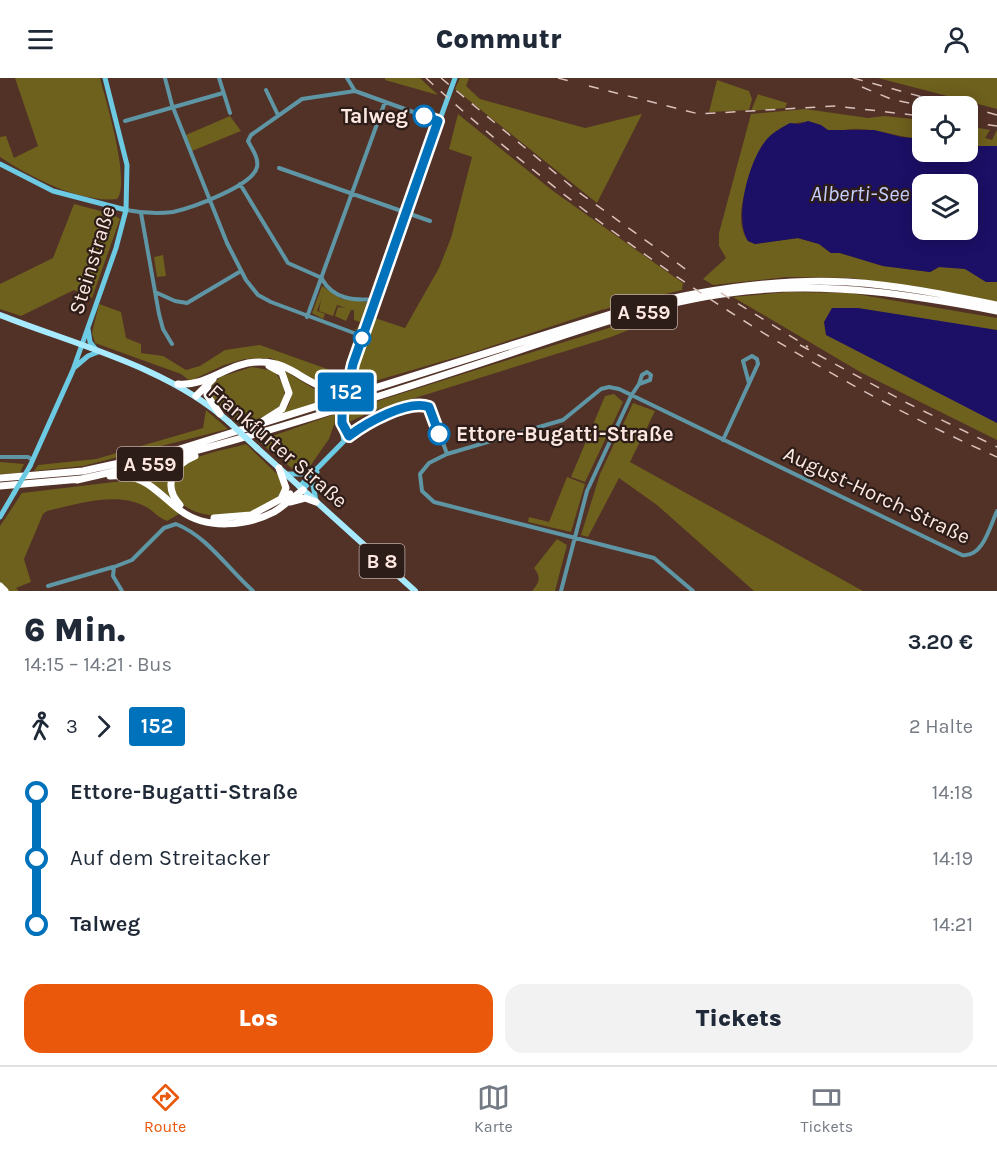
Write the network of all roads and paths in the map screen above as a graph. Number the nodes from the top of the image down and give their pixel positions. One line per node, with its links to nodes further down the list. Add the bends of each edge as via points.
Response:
1 (105, 78): 21 (street, Steinstraße, via 127,165)
2 (165, 78): 10 (street)
3 (219, 78): 8 (street)
4 (347, 78): 7 (street)
5 (455, 78): 14 (street)
6 (266, 90): 12 (street)
7 (355, 91): 9 (street); 12 (street, via 302,99)
8 (223, 93): 10 (street); 11 (street)
9 (385, 102): 14 (street); 18 (street)
10 (172, 105): 13 (street); 19 (street)
11 (230, 113)
12 (278, 115): 17 (street, via 248,138 255,156 255,172)
13 (125, 121)
14 (438, 121): 23 (street)
15 (0, 164): 20 (street, via 53,191)
16 (279, 168): 18 (street)
17 (240, 184): 19 (street); 27 (street, via 288,263)
18 (352, 194): 23 (street); 27 (street)
19 (210, 200): 22 (street, via 173,212); 26 (street)
20 (115, 208): 21 (street); 24 (street)
21 (126, 210): 22 (street); 24 (street, Steinstraße)
22 (141, 213): 28 (street)
23 (405, 213): 25 (street); 29 (street)
24 (124, 220): 34 (street, Steinstraße)
25 (430, 221)
26 (241, 271): 28 (street, via 187,303); 33 (street, via 258,295)
27 (322, 278): 29 (street, via 327,287 342,297); 33 (street)
28 (155, 291): 36 (street, via 163,329)
29 (376, 299): 35 (street)
30 (997, 305): 42 (highway, A 559, via 851,282 743,285 627,309)
31 (997, 311): 53 (highway, A 559, via 850,289 788,288 704,297 630,316)
32 (0, 315): 37 (main road, Frankfurter Straße / B 8)
33 (308, 317): 35 (street)
34 (88, 327): 37 (street, Steinstraße); 38 (street, via 90,342)
35 (362, 336): 48 (street, bridge)
36 (172, 344)
37 (81, 346): 38 (main road, Frankfurter Straße / B 8); 39 (street, Steinstraße)
38 (98, 352): 39 (street, via 84,358); 41 (main road, Frankfurter Straße / B 8)
39 (73, 370): 56 (street, Steinstraße)
40 (209, 380): 41 (highway); 42 (highway, via 237,365 264,362 335,392); 45 (highway, via 197,390); 47 (highway, via 207,395); 49 (highway, via 252,365 270,366 282,373 289,393 282,409)
41 (178, 384): 45 (main road, Frankfurter Straße / B 8)
42 (394, 384): 49 (highway, A 559)
43 (639, 384): 46 (street)
44 (749, 384): 44 (street, via 758,364 752,356 743,361); 51 (street)
45 (196, 396): 47 (main road, Frankfurter Straße / B 8)
46 (631, 396): 51 (street, August-Horch-Straße); 54 (street, via 605,387 563,420); 68 (street, via 587,491)
47 (220, 414): 57 (main road, Frankfurter Straße / B 8, bridge)
48 (341, 419): 50 (street); 52 (street)
49 (251, 429): 60 (highway, A 559, via 109,466)
50 (349, 436): 52 (street); 54 (street, via 378,418 414,405 426,406 432,412)
51 (723, 440): 66 (street, August-Horch-Straße, via 963,555 970,556 979,550)
52 (344, 441): 59 (street)
53 (222, 445): 61 (highway, A 559); 65 (highway, via 176,469 170,486 178,504 198,515 229,518 251,515)
54 (447, 454): 68 (street, via 429,463 420,474 420,488 429,500)
55 (0, 457): 56 (street, via 28,457)
56 (31, 463): 67 (street, Steinstraße, bridge)
57 (279, 468): 58 (main road, Frankfurter Straße / B 8); 65 (highway, via 286,488)
58 (285, 474): 59 (street); 63 (main road, Frankfurter Straße / B 8)
59 (312, 477): 63 (street); 64 (street)
60 (0, 478)
61 (77, 480): 62 (highway, A 559); 65 (highway, via 139,478 186,514 215,523 253,520)
62 (0, 486)
63 (301, 488): 64 (main road, Frankfurter Straße / B 8); 65 (highway)
64 (316, 502): 65 (highway, via 305,498); 75 (main road, Frankfurter Straße / B 8)
65 (282, 503)
66 (997, 511)
67 (0, 517)
68 (574, 539): 76 (street); 77 (street, via 654,558)
69 (114, 567): 70 (street); 73 (street, via 113,576); 74 (street, via 132,560 164,528 176,524 200,540)
70 (48, 585)
71 (0, 586): 72 (highway)
72 (4, 591)
73 (122, 591)
74 (253, 591)
75 (415, 591)
76 (561, 591)
77 (693, 591)

